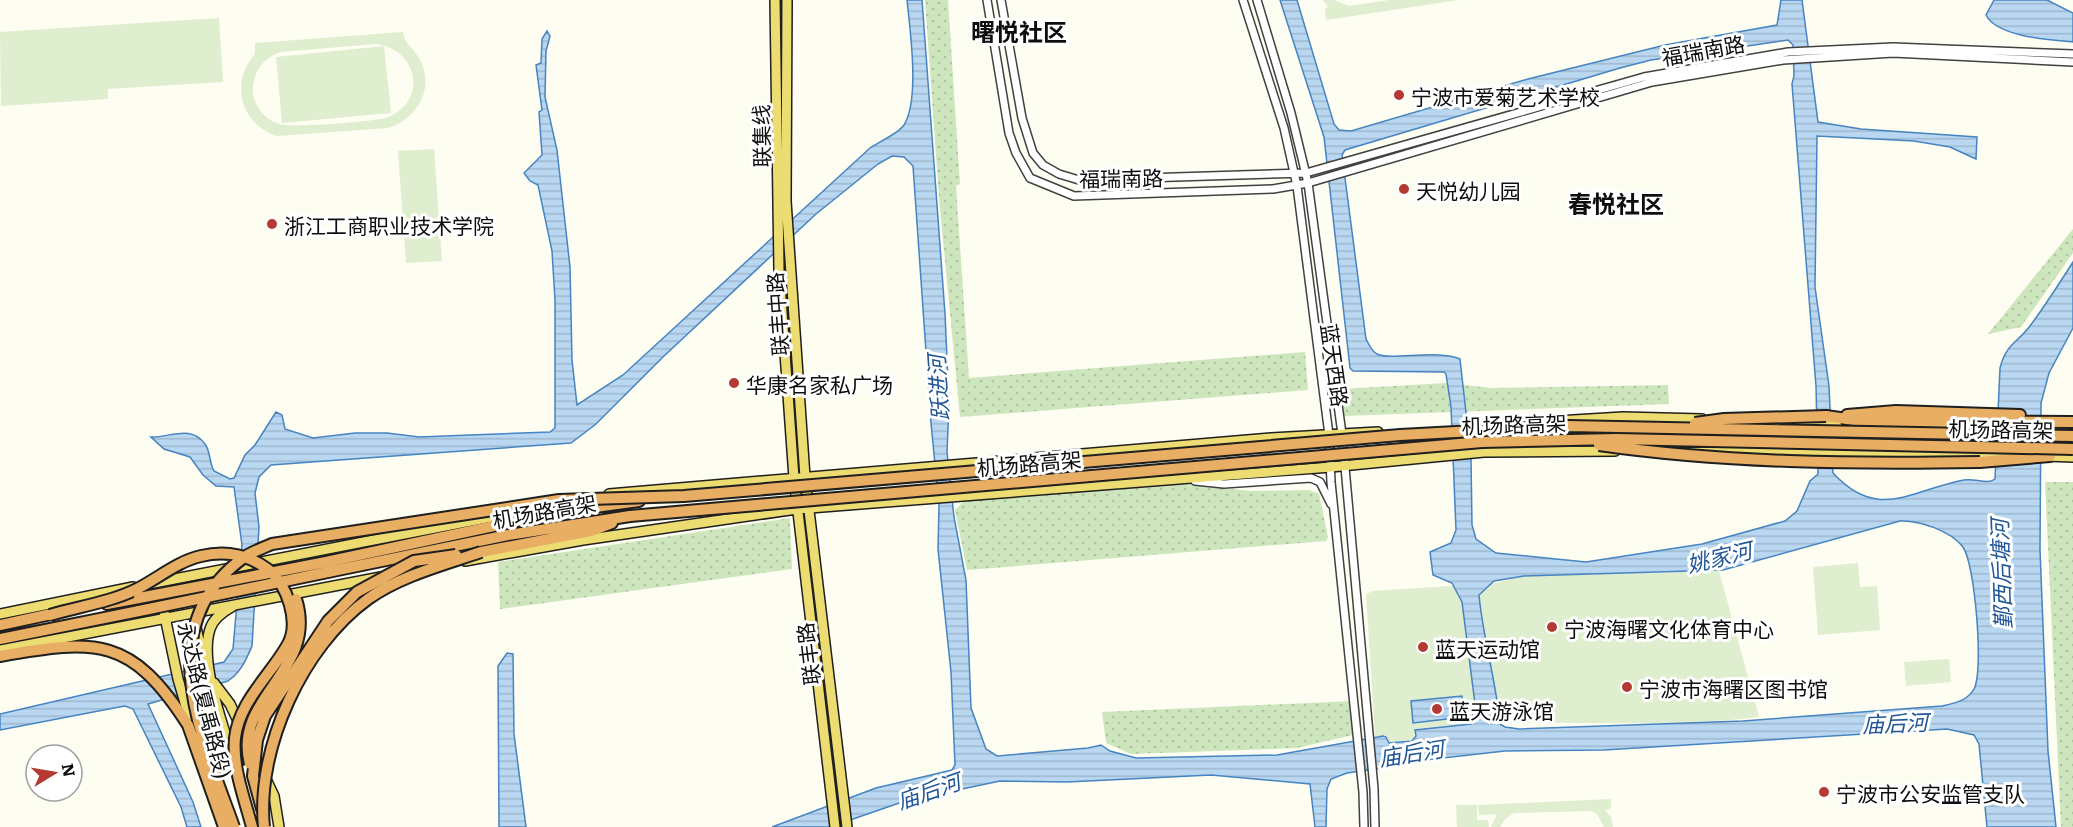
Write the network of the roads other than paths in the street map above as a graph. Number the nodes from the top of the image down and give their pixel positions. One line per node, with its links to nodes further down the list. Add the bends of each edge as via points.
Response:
1 (775, 0): 16 (main road, 联集线)
2 (787, 0): 15 (main road, 联集线)
3 (987, 0): 14 (street, 福瑞南路, via 1009,133 1030,178 1074,196)
4 (1000, 0): 12 (street, 福瑞南路, via 1026,133 1033,153 1043,165 1079,180)
5 (1244, 0): 12 (street, 蓝天西路, via 1284,128)
6 (1257, 0): 11 (street, 蓝天西路)
7 (1817, 53): 8 (street, 福瑞南路, via 1893,47); 9 (street, 福瑞南路); 10 (street, 福瑞南路, via 1788,55 1652,82)
8 (2073, 54)
9 (2073, 62)
10 (1351, 165): 11 (street, 福瑞南路); 13 (street, 福瑞南路)
11 (1306, 173): 12 (street, 福瑞南路); 13 (street, 蓝天西路)
12 (1294, 175): 14 (street, 蓝天西路)
13 (1308, 183): 14 (street, 福瑞南路); 21 (street, 蓝天西路)
14 (1297, 186): 22 (street, 蓝天西路)
15 (790, 256): 30 (main road, 联丰中路)
16 (779, 270): 31 (main road, 联丰中路)
17 (1826, 416): 18 (highway, via 1896,411); 19 (highway, via 1861,421); 20 (highway, bridge, via 1724,419)
18 (2073, 417)
19 (2073, 424): 21 (main road, bridge, via 1842,427 1623,417)
20 (1662, 428): 23 (highway, 机场路高架, bridge); 33 (highway, 机场路高架, bridge, via 1568,426 1401,435)
21 (1342, 434): 22 (main road); 28 (street, 蓝天西路)
22 (1329, 435): 29 (street, 蓝天西路); 30 (main road)
23 (2073, 436)
24 (1566, 440): 25 (highway, 机场路高架, bridge); 26 (highway, bridge, via 1654,453 1856,464 1980,462); 37 (highway, 机场路高架, bridge, via 1482,442)
25 (2073, 449)
26 (2052, 456): 27 (main road); 28 (main road, via 1706,450 1480,452)
27 (2073, 457)
28 (1345, 466): 29 (main road); 61 (street, 蓝天西路)
29 (1331, 467): 32 (main road); 36 (street, 蓝天西路)
30 (805, 477): 31 (main road); 34 (main road, 联丰路)
31 (794, 478): 35 (main road, 联丰路); 40 (main road, bridge, via 609,494)
32 (1178, 478): 34 (main road); 36 (street, via 1224,484 1311,478 1320,482)
33 (684, 496): 44 (highway, 机场路高架, bridge, via 559,512); 54 (highway, bridge, via 521,504 272,544 243,557 213,587 202,604 190,638 195,713)
34 (808, 508): 35 (main road); 59 (main road, 联丰路)
35 (797, 509): 41 (main road, via 583,540); 58 (main road, 联丰路)
36 (1335, 514): 60 (street, 蓝天西路)
37 (630, 516): 38 (highway, via 591,531); 47 (highway, 机场路高架, bridge, via 508,535)
38 (481, 552): 52 (highway, bridge, via 414,561 357,592 328,621 265,716 257,740); 56 (highway, bridge, via 404,579 368,599 316,654 289,700 270,750 263,789)
39 (274, 574): 44 (highway, bridge, via 254,558 226,553 200,556 135,591); 52 (highway, bridge, via 292,589 300,619 299,637 294,654 251,720 248,760); 55 (highway, bridge, via 284,586 292,609 290,642 246,705 235,737 236,759)
40 (154, 583): 43 (main road); 45 (main road, 永达路(夏禹路段))
41 (239, 603): 42 (main road); 50 (main road, via 213,622)
42 (193, 612): 45 (main road); 50 (main road, 永达路(夏禹路段), via 201,650)
43 (0, 614)
44 (50, 615): 46 (highway, 机场路高架)
45 (166, 617): 48 (main road); 53 (main road, 永达路(夏禹路段), via 178,679)
46 (0, 625)
47 (0, 639)
48 (0, 650)
49 (0, 656): 53 (highway, bridge, via 72,645 109,650 141,665 166,691 188,725)
50 (208, 661): 51 (main road, 永达路(夏禹路段))
51 (213, 685): 55 (main road, 永达路(夏禹路段)); 57 (main road, via 230,704 274,796)
52 (253, 776): 56 (highway, bridge)
53 (223, 827)
54 (234, 827)
55 (252, 827)
56 (266, 827)
57 (279, 827)
58 (835, 827)
59 (847, 827)
60 (1364, 827)
61 (1375, 827)

